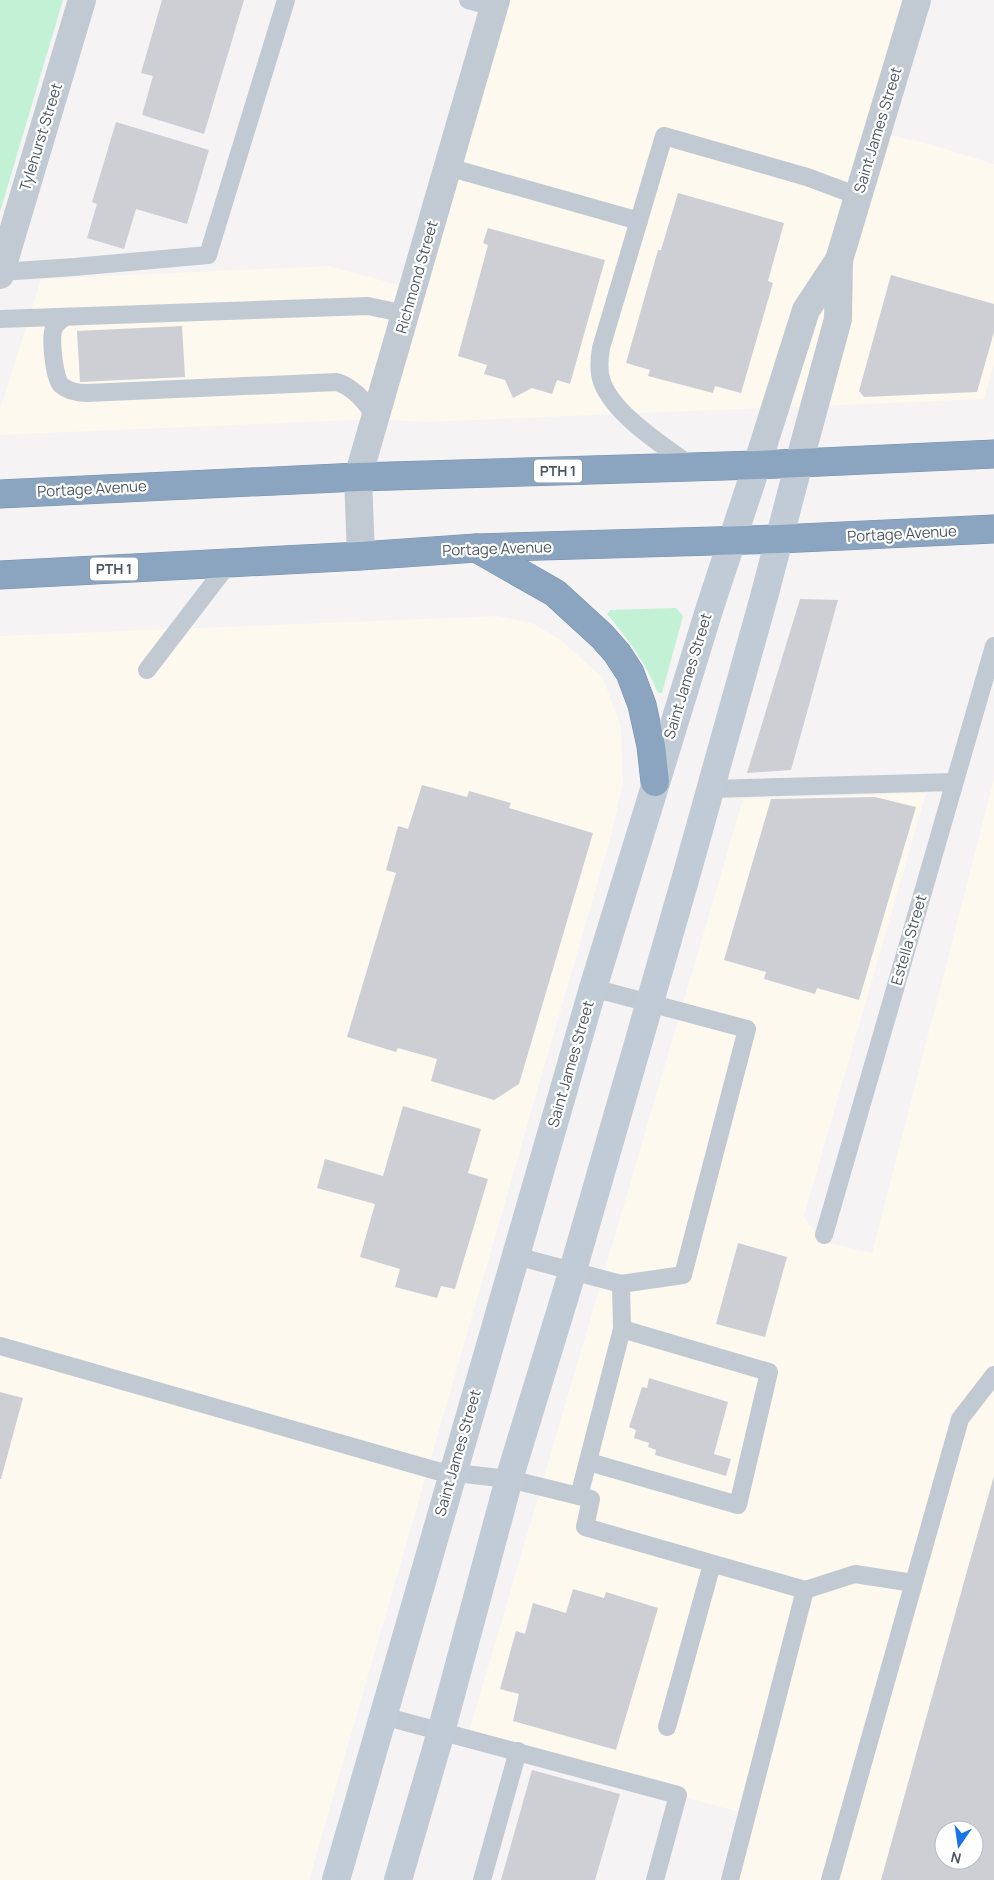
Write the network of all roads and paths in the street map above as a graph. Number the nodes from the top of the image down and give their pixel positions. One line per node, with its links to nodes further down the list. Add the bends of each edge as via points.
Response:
1 (82, 0): 10 (street, Tylehurst Street)
2 (286, 0): 10 (lane, via 208,255)
3 (468, 0): 5 (lane)
4 (918, 0): 7 (street, Saint James Street)
5 (495, 3): 6 (street, Richmond Street)
6 (448, 167): 8 (lane); 11 (street, Richmond Street)
7 (858, 196): 8 (lane, via 807,177 664,136); 9 (street, Saint James Street)
8 (639, 221): 18 (lane, via 601,348 599,368 607,391 627,416)
9 (839, 260): 16 (street, Saint James Street, via 838,319); 17 (street, Saint James Street, via 806,310)
10 (0, 273)
11 (406, 314): 12 (lane, via 368,306); 14 (street, Richmond Street)
12 (65, 316): 13 (lane); 14 (lane, via 54,328 53,346 58,380 72,391 87,393 337,382 357,394)
13 (0, 319)
14 (376, 418): 19 (street, Richmond Street)
15 (994, 454): 16 (highway, Portage Avenue / PTH 1)
16 (798, 463): 17 (highway, Portage Avenue / PTH 1); 22 (main road, Saint James Street)
17 (757, 465): 18 (highway, Portage Avenue / PTH 1); 23 (main road, Saint James Street)
18 (691, 466): 19 (highway, Portage Avenue / PTH 1)
19 (358, 477): 20 (highway, Portage Avenue / PTH 1); 25 (street, Richmond Street)
20 (0, 494)
21 (994, 529): 22 (highway, Portage Avenue / PTH 1)
22 (780, 539): 23 (highway, Portage Avenue / PTH 1); 32 (main road, Saint James Street)
23 (731, 541): 24 (highway, Portage Avenue / PTH 1); 30 (main road, Saint James Street)
24 (476, 548): 25 (highway, Portage Avenue / PTH 1); 30 (highway, via 555,593 617,653 630,673 642,705)
25 (361, 556): 26 (highway, Portage Avenue / PTH 1)
26 (229, 563): 27 (highway, Portage Avenue / PTH 1); 29 (lane)
27 (0, 575)
28 (994, 646): 31 (lane, Estella Street)
29 (147, 670)
30 (655, 782): 33 (main road, Saint James Street)
31 (954, 782): 32 (lane); 35 (lane, Estella Street)
32 (710, 789): 34 (main road, Saint James Street)
33 (593, 988): 34 (lane); 36 (main road, Saint James Street)
34 (650, 1003): 37 (main road, Saint James Street); 38 (lane, via 747,1029 683,1275)
35 (824, 1235)
36 (516, 1256): 37 (lane); 43 (main road, Saint James Street)
37 (573, 1270): 38 (lane); 44 (main road, Saint James Street)
38 (621, 1284): 39 (lane)
39 (622, 1329): 42 (lane); 42 (lane, via 769,1372 738,1505)
40 (0, 1346): 43 (lane)
41 (994, 1375): 47 (lane, via 960,1419)
42 (589, 1462): 45 (lane)
43 (452, 1473): 44 (lane); 49 (main road, Saint James Street)
44 (509, 1479): 45 (lane); 51 (main road, Saint James Street)
45 (579, 1496): 46 (lane, via 591,1499 585,1527)
46 (712, 1564): 48 (lane); 50 (lane)
47 (913, 1583): 48 (lane, via 855,1574); 58 (lane)
48 (805, 1590): 57 (lane)
49 (382, 1716): 51 (lane); 53 (main road, Saint James Street)
50 (667, 1727)
51 (441, 1732): 52 (lane); 54 (main road, Saint James Street)
52 (518, 1751): 55 (lane); 56 (lane, via 678,1796)
53 (336, 1880)
54 (398, 1880)
55 (482, 1880)
56 (655, 1880)
57 (730, 1880)
58 (830, 1880)

